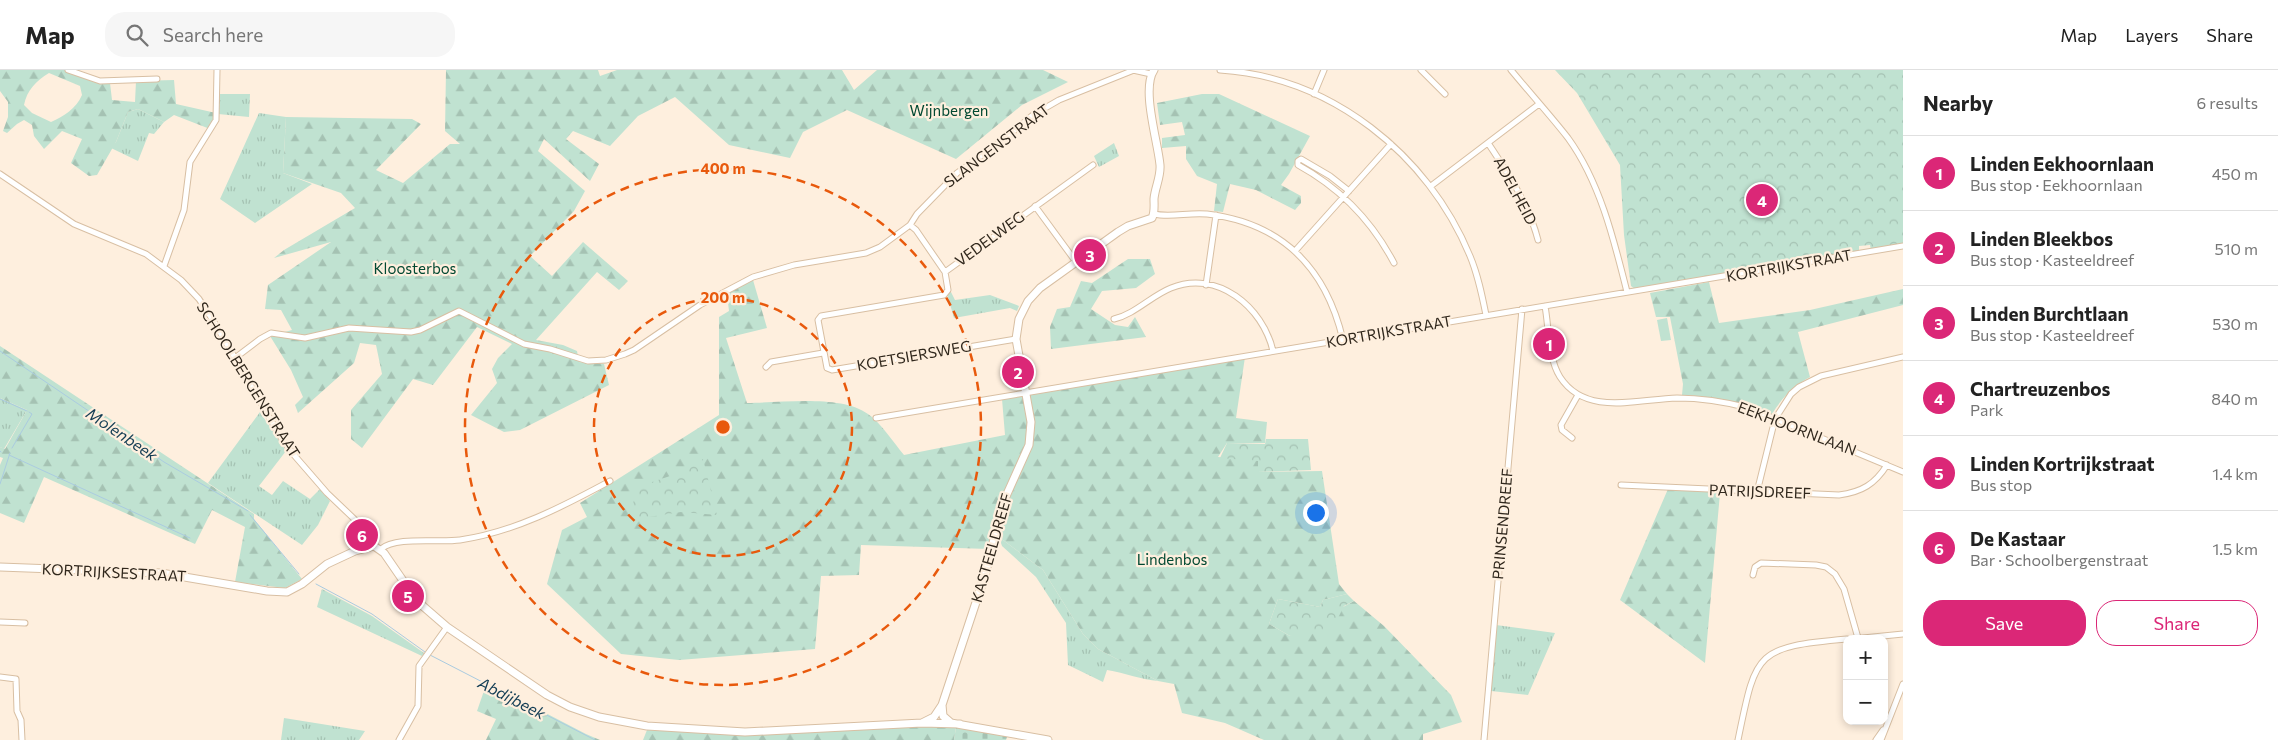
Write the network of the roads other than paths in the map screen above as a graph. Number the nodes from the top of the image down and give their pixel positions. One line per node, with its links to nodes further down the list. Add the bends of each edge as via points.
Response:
1 (68, 70): 9 (street, via 100,81)
2 (218, 70): 29 (street, via 216,120 190,162 184,210)
3 (1134, 70): 8 (street); 23 (street, SLANGENSTRAAT, via 1059,100 1033,115 957,173)
4 (1220, 70): 10 (street, via 1273,79)
5 (1324, 70): 10 (street)
6 (1421, 70): 11 (street)
7 (1511, 70): 12 (street)
8 (1152, 72): 21 (street, via 1150,96 1160,166)
9 (157, 79)
10 (1314, 94): 14 (street, via 1356,117)
11 (1445, 94)
12 (1539, 104): 13 (street); 32 (street, via 1568,139 1587,171 1610,228)
13 (1488, 143): 17 (street); 24 (street, ADELHEID, via 1512,178 1535,226)
14 (1391, 144): 17 (street); 18 (street)
15 (1093, 165): 20 (street, VEDELWEG)
16 (0, 174): 29 (street, SCHOOLBERGENSTRAAT, via 74,224 132,247)
17 (1431, 186): 35 (street, via 1453,219 1470,256)
18 (1349, 191): 19 (street); 19 (street, via 1309,163 1298,160 1298,165)
19 (1344, 197): 26 (street); 28 (street, via 1369,225)
20 (1035, 206): 27 (street, VEDELWEG); 30 (street, VEDELWEG)
21 (1154, 214): 22 (street); 27 (street, KASTEELDREEF, via 1152,218 1118,232)
22 (1216, 215): 26 (street, via 1251,224); 31 (street)
23 (910, 225): 30 (street); 42 (street, SLANGENSTRAAT, via 873,251 794,265 753,277 700,305 634,350 606,360 588,360 524,344 459,311 411,332 349,328 305,338 271,333)
24 (1538, 240)
25 (1903, 246): 32 (street, KORTRIJKSTRAAT)
26 (1295, 251): 38 (street, via 1308,263 1326,290 1339,320)
27 (1076, 262): 37 (street, KASTEELDREEF, via 1033,294 1019,319)
28 (1394, 263)
29 (164, 266): 42 (street, SCHOOLBERGENSTRAAT, via 199,299)
30 (945, 272): 40 (street, KOETSIERSWEG, via 948,290 944,294 821,316 818,320)
31 (1206, 285): 36 (street, via 1174,286); 39 (street, via 1232,293 1252,309 1265,325)
32 (1627, 292): 33 (street, KORTRIJKSTRAAT)
33 (1546, 306): 34 (street, KORTRIJKSTRAAT); 45 (street, EEKHOORNLAAN, via 1559,376)
34 (1522, 309): 35 (street, KORTRIJKSTRAAT); 73 (street, PRINSENDREEF)
35 (1486, 315): 38 (street, KORTRIJKSTRAAT)
36 (1114, 319)
37 (1016, 339): 40 (street, KOETSIERSWEG, via 832,370 827,368); 44 (street, KASTEELDREEF)
38 (1343, 340): 39 (street, KORTRIJKSTRAAT)
39 (1274, 351): 44 (street, KORTRIJKSTRAAT)
40 (823, 353): 43 (street, via 771,362)
41 (1903, 357): 47 (street, via 1809,381 1791,394)
42 (235, 358): 54 (street, SCHOOLBERGENSTRAAT, via 289,449 327,493 370,534)
43 (766, 367)
44 (1026, 393): 46 (street, KORTRIJKSTRAAT); 66 (street, KASTEELDREEF, via 1031,422 1027,452 1003,503 986,576)
45 (1578, 395): 47 (street, EEKHOORNLAAN, via 1610,403 1677,398 1715,401 1749,408); 48 (street, via 1561,425)
46 (876, 418)
47 (1775, 419): 49 (street, EEKHOORNLAAN); 53 (street)
48 (1572, 438)
49 (1887, 465): 50 (street, EEKHOORNLAAN); 53 (street, PATRIJSDREEF, via 1874,483 1850,494)
50 (1903, 472)
51 (610, 481): 54 (street, via 533,521 461,540 391,542)
52 (1621, 484): 53 (street, PATRIJSDREEF)
53 (1757, 492)
54 (377, 548): 55 (street, KORTRIJKSESTRAAT, via 354,551 286,592 161,573); 59 (street, via 417,600)
55 (0, 567)
56 (1753, 575): 61 (street, via 1755,567 1761,563 1826,567 1840,580)
57 (0, 622): 58 (street)
58 (25, 623)
59 (447, 627): 66 (street, via 547,695 586,713 618,722 745,732 932,724); 71 (street, via 419,666 418,706)
60 (1903, 634): 62 (street)
61 (1857, 635)
62 (1888, 635)
63 (1843, 639): 74 (street, via 1790,646 1764,659 1751,680)
64 (0, 677): 70 (street, via 16,679 16,707)
65 (1903, 684): 67 (street)
66 (939, 718): 72 (street, via 948,725 960,724)
67 (1888, 721)
68 (1885, 725): 75 (street)
69 (1887, 725): 76 (street)
70 (22, 740)
71 (399, 740)
72 (1048, 740)
73 (1484, 740)
74 (1738, 740)
75 (1876, 740)
76 (1881, 740)

